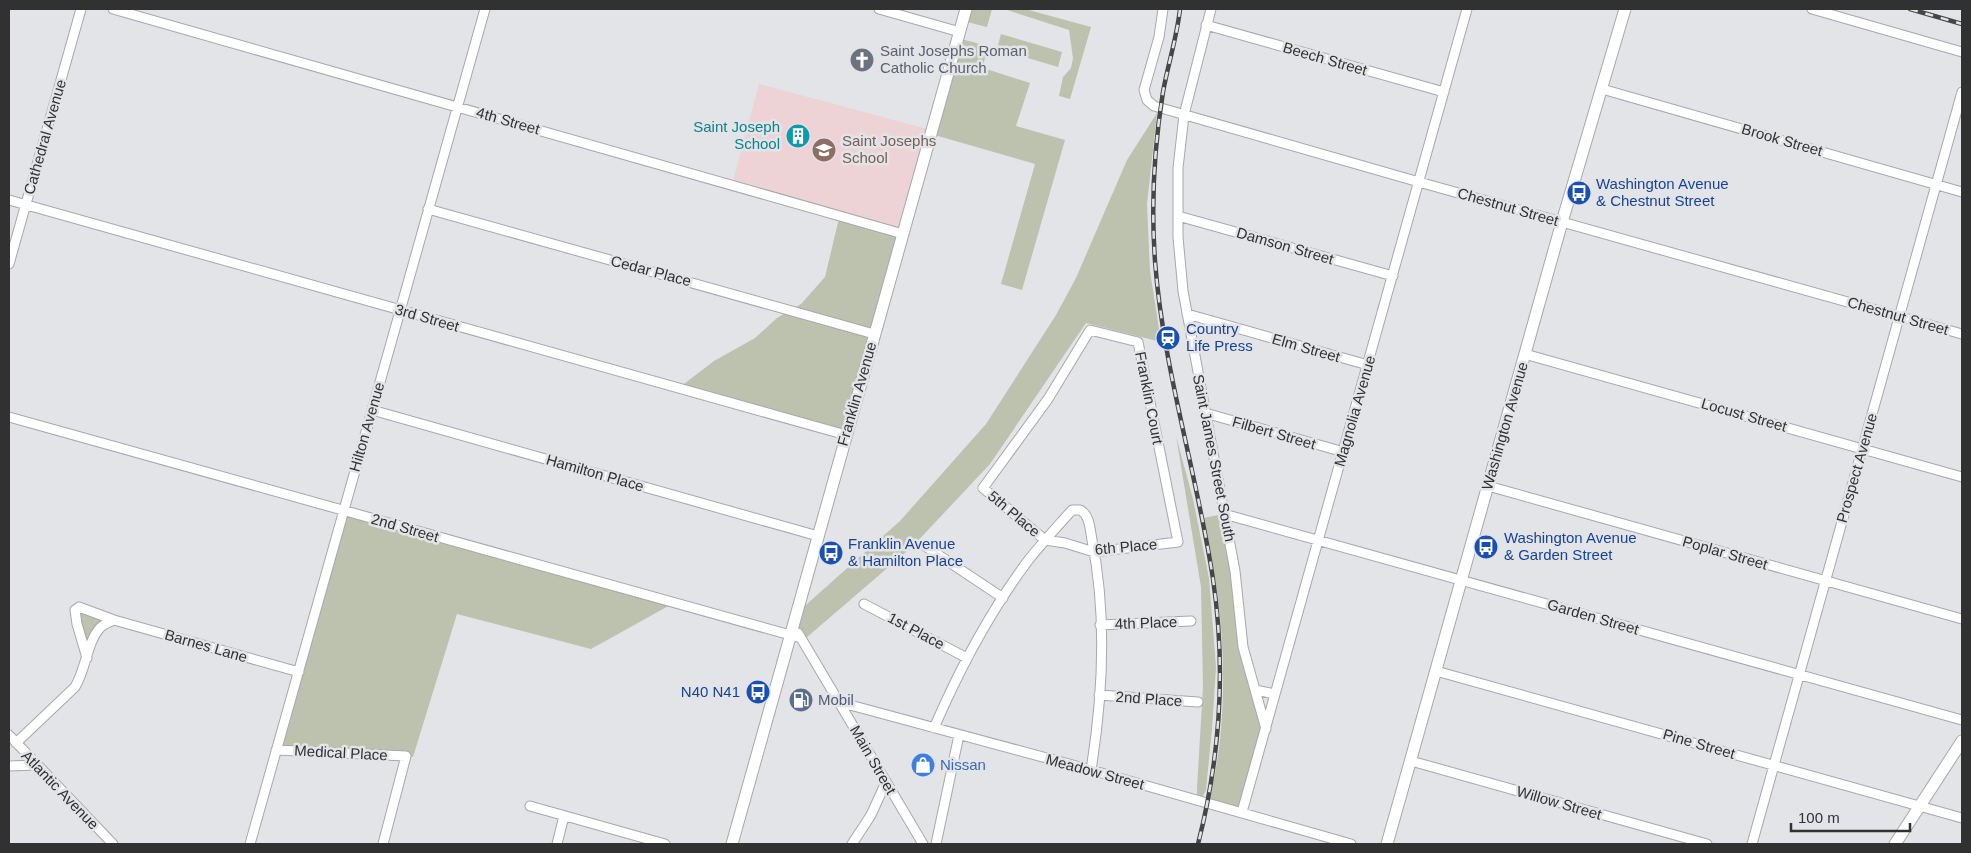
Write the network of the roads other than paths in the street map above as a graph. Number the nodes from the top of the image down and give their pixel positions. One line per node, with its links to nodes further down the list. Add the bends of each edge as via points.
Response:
1 (81, 9): 23 (street, Cathedral Avenue)
2 (113, 9): 17 (street, 4th Street)
3 (485, 9): 17 (street, Hilton Avenue)
4 (878, 9): 12 (street)
5 (966, 9): 12 (main road, Franklin Avenue)
6 (1163, 9): 18 (street, Chestnut Street, via 1145,97 1154,106)
7 (1211, 9): 11 (street, Saint James Street South)
8 (1468, 9): 15 (street, Magnolia Avenue)
9 (1625, 9): 14 (main road, Washington Avenue)
10 (1812, 9): 13 (street)
11 (1206, 25): 15 (street, Beech Street); 18 (street, Saint James Street South)
12 (960, 32): 27 (main road, Franklin Avenue)
13 (1962, 52)
14 (1602, 89): 20 (street, Brook Street); 26 (main road, Washington Avenue)
15 (1444, 92): 19 (street, Magnolia Avenue)
16 (1962, 92): 20 (street, Prospect Avenue)
17 (457, 107): 24 (street, Hilton Avenue); 27 (street, 4th Street)
18 (1184, 114): 19 (street, Chestnut Street); 25 (street, Saint James Street South, via 1179,154)
19 (1419, 182): 26 (street, Chestnut Street); 29 (street, Magnolia Avenue)
20 (1936, 184): 21 (street, Brook Street); 32 (street, Prospect Avenue)
21 (1962, 192)
22 (9, 200): 23 (street, 3rd Street)
23 (26, 204): 28 (street, Cathedral Avenue); 30 (street, 3rd Street)
24 (428, 209): 30 (street, Hilton Avenue); 33 (street, Cedar Place)
25 (1178, 216): 29 (street, Damson Street); 31 (street, Saint James Street South)
26 (1562, 222): 32 (street, Chestnut Street); 35 (main road, Washington Avenue)
27 (903, 234): 33 (main road, Franklin Avenue)
28 (9, 264)
29 (1393, 276): 36 (street, Magnolia Avenue)
30 (400, 310): 37 (street, Hilton Avenue); 40 (street, 3rd Street)
31 (1187, 314): 36 (street, Elm Street); 38 (street, Saint James Street South)
32 (1899, 317): 34 (street, Chestnut Street); 41 (street, Prospect Avenue)
33 (874, 334): 40 (main road, Franklin Avenue)
34 (1962, 334)
35 (1525, 354): 41 (street, Locust Street); 44 (main road, Washington Avenue)
36 (1368, 365): 42 (street, Magnolia Avenue)
37 (372, 410): 46 (street, Hilton Avenue); 48 (street, Hamilton Place)
38 (1205, 413): 42 (street, Filbert Street); 47 (street, Saint James Street South)
39 (9, 417): 46 (street, 2nd Street)
40 (846, 435): 48 (main road, Franklin Avenue)
41 (1863, 449): 43 (street, Locust Street); 55 (street, Prospect Avenue)
42 (1344, 452): 50 (street, Magnolia Avenue)
43 (1962, 477)
44 (1488, 486): 54 (main road, Washington Avenue); 55 (street, Poplar Street)
45 (983, 488): 49 (street, 5th Place); 51 (street, Franklin Court, via 1048,399 1090,330 1138,342)
46 (344, 511): 62 (street, 2nd Street); 66 (street, Hilton Avenue)
47 (1224, 514): 50 (street, Garden Street); 68 (street, Saint James Street South, via 1243,647)
48 (818, 536): 62 (main road, Franklin Avenue)
49 (1045, 540): 53 (street, 6th Place); 53 (street, via 1072,510 1077,509 1087,516); 56 (street)
50 (1319, 541): 54 (street, Garden Street); 69 (street, Magnolia Avenue)
51 (1178, 542): 53 (street, 6th Place)
52 (925, 546): 56 (street)
53 (1094, 552): 61 (street)
54 (1462, 580): 65 (main road, Washington Avenue); 67 (street, Garden Street)
55 (1825, 581): 58 (street, Poplar Street); 67 (street, Prospect Avenue)
56 (1003, 598): 64 (street)
57 (864, 604): 64 (street, 1st Place)
58 (1962, 619)
59 (114, 620): 63 (street, via 101,626 93,638); 63 (street, Barnes Lane, via 79,607 75,610); 66 (street, Barnes Lane)
60 (1191, 622): 61 (street, 4th Place)
61 (1100, 625): 70 (street)
62 (795, 632): 71 (street, Main Street); 97 (main road, Franklin Avenue)
63 (87, 658): 79 (street, via 75,687)
64 (967, 658): 74 (street)
65 (1436, 671): 81 (main road, Washington Avenue); 83 (street, Pine Street)
66 (298, 672): 80 (street, Hilton Avenue)
67 (1799, 675): 73 (street, Garden Street); 83 (street, Prospect Avenue)
68 (1255, 690): 69 (street); 75 (street, Saint James Street South)
69 (1275, 694): 75 (street, Magnolia Avenue)
70 (1099, 695): 72 (street, 2nd Place); 85 (street)
71 (839, 702): 74 (street, Meadow Street); 86 (street, Main Street)
72 (1198, 702)
73 (1962, 720)
74 (934, 728): 77 (street, Meadow Street)
75 (1266, 729): 89 (street, Magnolia Avenue)
76 (9, 735): 79 (street, Atlantic Avenue)
77 (959, 735): 85 (street, Meadow Street); 100 (street)
78 (1962, 741): 88 (main road)
79 (16, 743): 82 (street, Atlantic Avenue)
80 (276, 750): 93 (street, Hilton Avenue); 94 (street, Medical Place, via 406,756)
81 (1411, 761): 102 (main road, Washington Avenue); 103 (street, Willow Street)
82 (37, 765): 84 (street); 92 (street, Atlantic Avenue)
83 (1774, 765): 88 (street, Pine Street); 104 (street, Prospect Avenue)
84 (9, 766)
85 (1091, 770): 89 (street, Meadow Street)
86 (886, 782): 98 (street, via 871,815); 99 (street, Main Street)
87 (530, 806): 90 (street)
88 (1920, 806): 91 (street, Pine Street); 105 (main road)
89 (1242, 812): 101 (street, Meadow Street)
90 (564, 816): 95 (street); 96 (street)
91 (1962, 818)
92 (113, 844)
93 (250, 844)
94 (383, 844)
95 (557, 844)
96 (665, 844)
97 (732, 844)
98 (852, 844)
99 (923, 844)
100 (936, 844)
101 (1350, 844)
102 (1387, 844)
103 (1707, 844)
104 (1752, 844)
105 (1895, 844)

